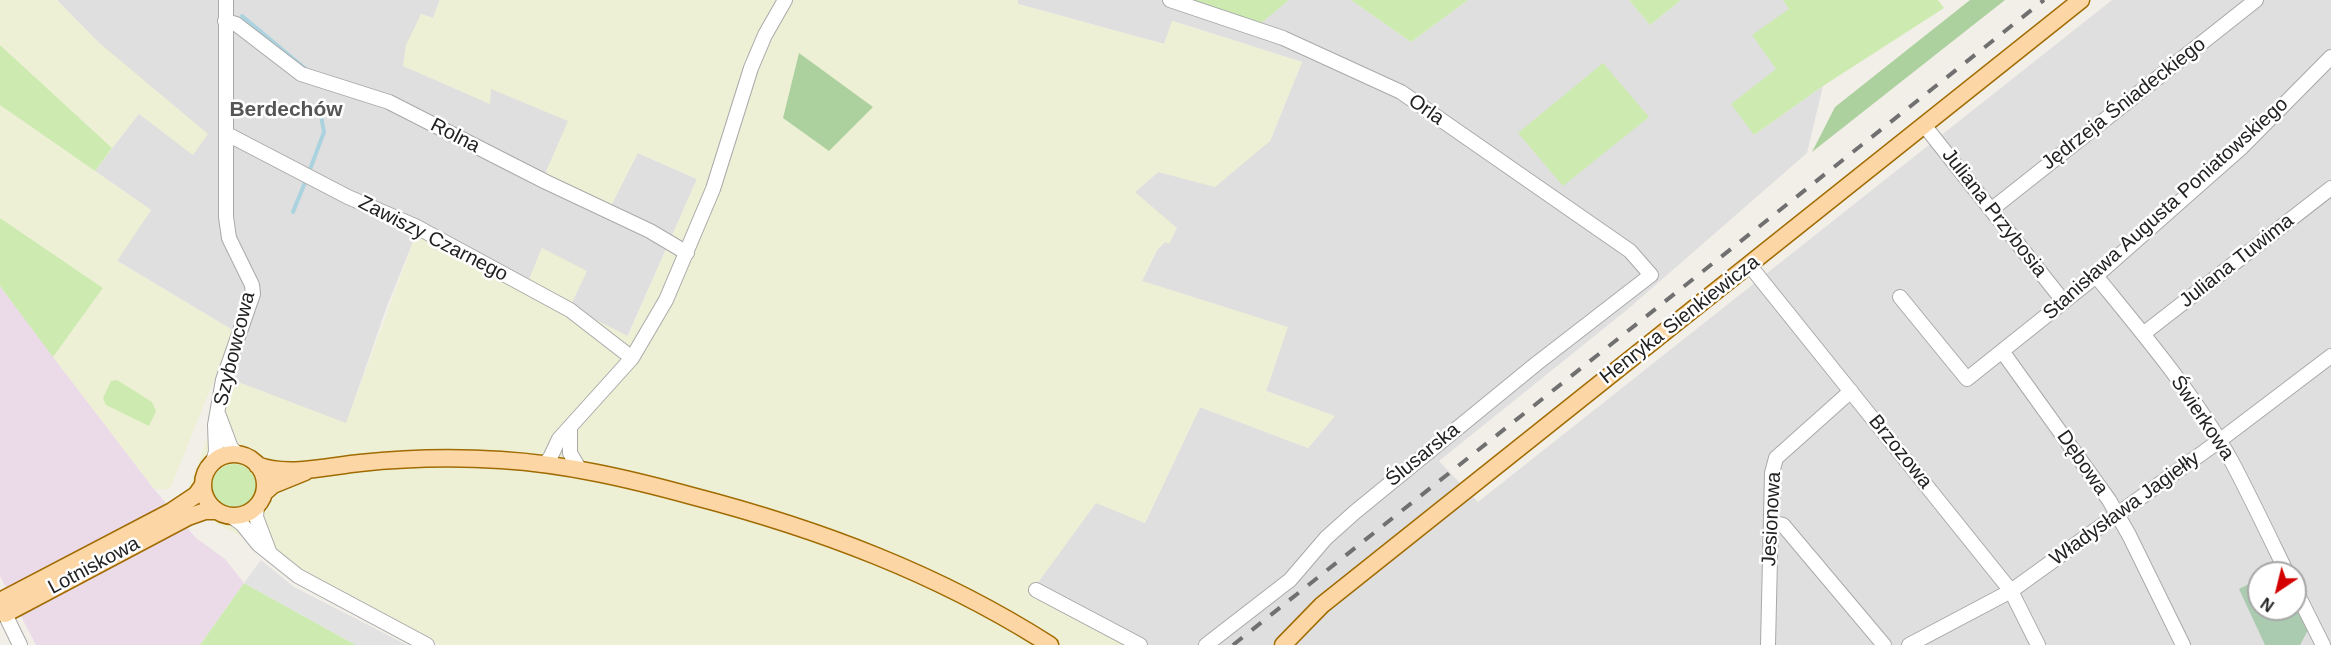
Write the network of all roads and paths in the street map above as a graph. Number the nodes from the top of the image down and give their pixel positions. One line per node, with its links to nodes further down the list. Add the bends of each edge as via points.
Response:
1 (226, 0): 6 (street, Szybowcowa)
2 (785, 0): 12 (street, via 751,68 713,189)
3 (1170, 0): 14 (street, Orla, via 1283,38 1401,93 1630,251)
4 (2081, 0): 8 (main road, Henryka Sienkiewicza)
5 (2256, 0): 11 (street, Jędrzeja Śniadeckiego)
6 (225, 21): 9 (street, Szybowcowa); 12 (street, Rolna, via 236,24 301,74 389,102)
7 (2331, 57): 15 (street, Stanisława Augusta Poniatowskiego, via 2241,148)
8 (1924, 125): 11 (street, Juliana Przybosia); 13 (main road, Henryka Sienkiewicza)
9 (226, 134): 21 (street, Zawiszy Czarnego, via 348,197 415,226 570,310); 23 (street, Szybowcowa, via 229,238 253,294 223,380)
10 (2331, 188): 18 (street, Juliana Tuwima)
11 (1992, 209): 17 (street, Juliana Przybosia)
12 (687, 253): 21 (street, via 666,300)
13 (1750, 266): 22 (street, Brzozowa); 48 (main road, Henryka Sienkiewicza, via 1322,605)
14 (1650, 275): 47 (street, Ślusarska, via 1355,512 1290,580)
15 (2096, 276): 17 (street, Stanisława Augusta Poniatowskiego); 18 (street, Świerkowa)
16 (1900, 297): 19 (street, Stanisława Augusta Poniatowskiego, via 1967,379)
17 (2064, 302): 19 (street, Stanisława Augusta Poniatowskiego)
18 (2143, 334): 25 (street, Świerkowa)
19 (2002, 351): 35 (street, Dębowa)
20 (2331, 356): 25 (street, Władysława Jagiełły)
21 (632, 357): 24 (street)
22 (1851, 391): 36 (street, Jesionowa, via 1776,458); 40 (street, Brzozowa)
23 (219, 416): 26 (street, Szybowcowa, via 231,448); 27 (street, Szybowcowa)
24 (570, 429): 29 (street); 31 (street, via 570,453)
25 (2219, 441): 35 (street, Władysława Jagiełły); 38 (street, Świerkowa)
26 (239, 455): 27 (main road, via 224,456); 28 (main road)
27 (212, 464): 32 (main road)
28 (258, 465): 30 (main road, via 270,470); 33 (main road, via 264,478)
29 (543, 465): 30 (main road, via 431,458); 31 (main road)
30 (308, 470): 33 (main road, via 273,485)
31 (580, 470): 45 (main road, via 667,489 817,531 949,587)
32 (203, 485): 34 (main road, via 207,500); 41 (main road, Lotniskowa, via 196,495)
33 (261, 499): 34 (main road, via 245,514); 37 (street, via 256,517)
34 (224, 513): 37 (street, via 242,524); 41 (main road, Lotniskowa, via 205,511 188,517)
35 (2117, 514): 40 (street, Władysława Jagiełły); 53 (street, Dębowa)
36 (1771, 522): 49 (street, Jesionowa); 50 (street, via 1784,525)
37 (269, 551): 44 (street, via 298,576)
38 (2281, 561)
39 (1036, 590): 46 (street)
40 (2011, 591): 51 (street, Władysława Jagiełły); 52 (street, Brzozowa)
41 (2, 607): 43 (street)
42 (2307, 613): 54 (street)
43 (20, 645)
44 (427, 645)
45 (1050, 645)
46 (1140, 645)
47 (1206, 645)
48 (1283, 645)
49 (1768, 645)
50 (1884, 645)
51 (1909, 645)
52 (2038, 645)
53 (2183, 645)
54 (2323, 645)

